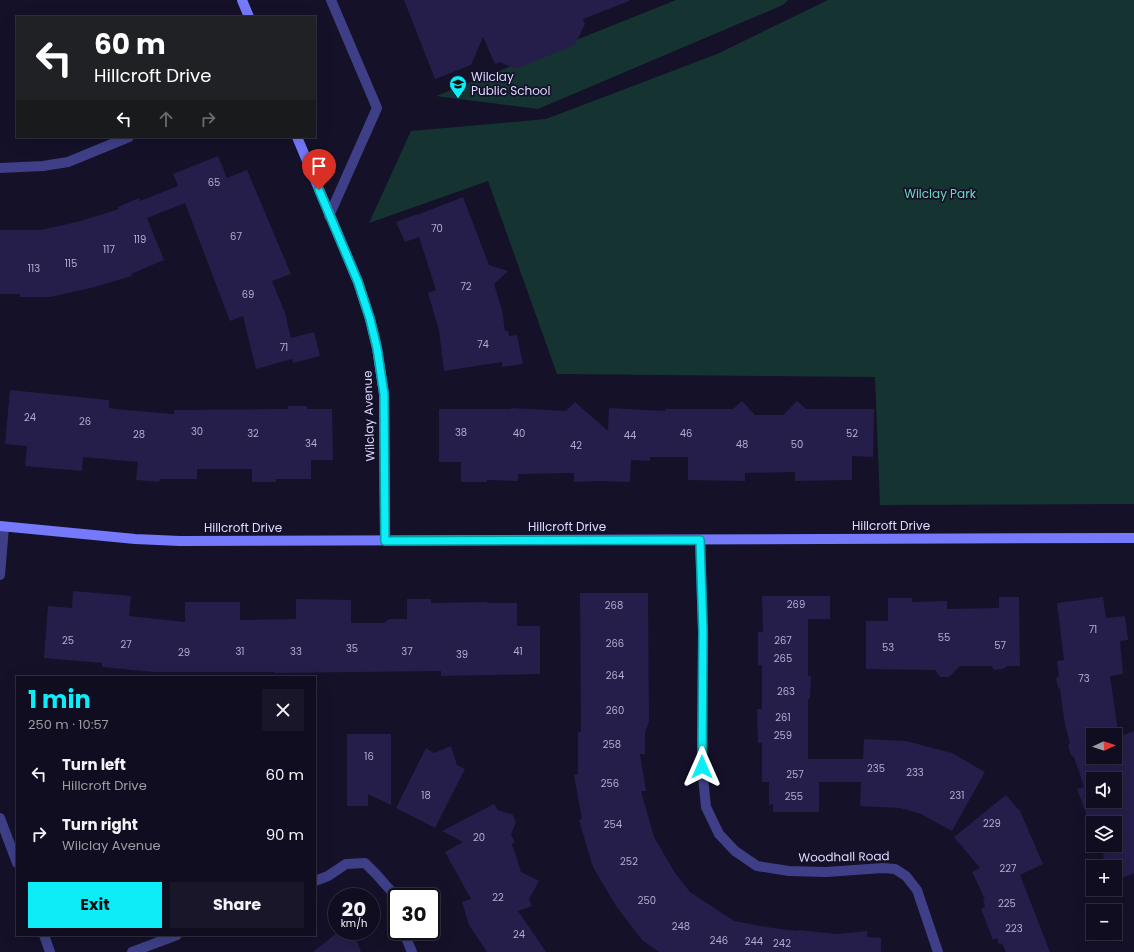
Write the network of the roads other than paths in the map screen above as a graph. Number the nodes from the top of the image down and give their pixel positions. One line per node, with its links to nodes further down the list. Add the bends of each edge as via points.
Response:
1 (242, 0): 3 (street)
2 (331, 0): 7 (street, via 377,108)
3 (249, 16)
4 (127, 138): 6 (street, via 68,162)
5 (297, 138): 7 (street, Wilclay Avenue)
6 (0, 168)
7 (329, 216): 11 (street, Wilclay Avenue, via 358,282 370,319 381,372 384,394)
8 (2, 526): 11 (street, Hillcroft Drive, via 180,542); 12 (street)
9 (1134, 538): 10 (street, Hillcroft Drive)
10 (700, 540): 11 (street, Hillcroft Drive); 23 (street, Woodhall Road, via 703,632 702,767 706,807 719,834 735,851 757,866 789,871 826,872 895,869 906,876 917,890)
11 (385, 541)
12 (0, 575)
13 (0, 818): 14 (street)
14 (16, 860)
15 (316, 881): 16 (street, via 346,864 364,863)
16 (388, 888)
17 (44, 936): 20 (street)
18 (174, 936): 21 (street)
19 (407, 940): 22 (street)
20 (50, 952)
21 (132, 952)
22 (412, 952)
23 (938, 952)

